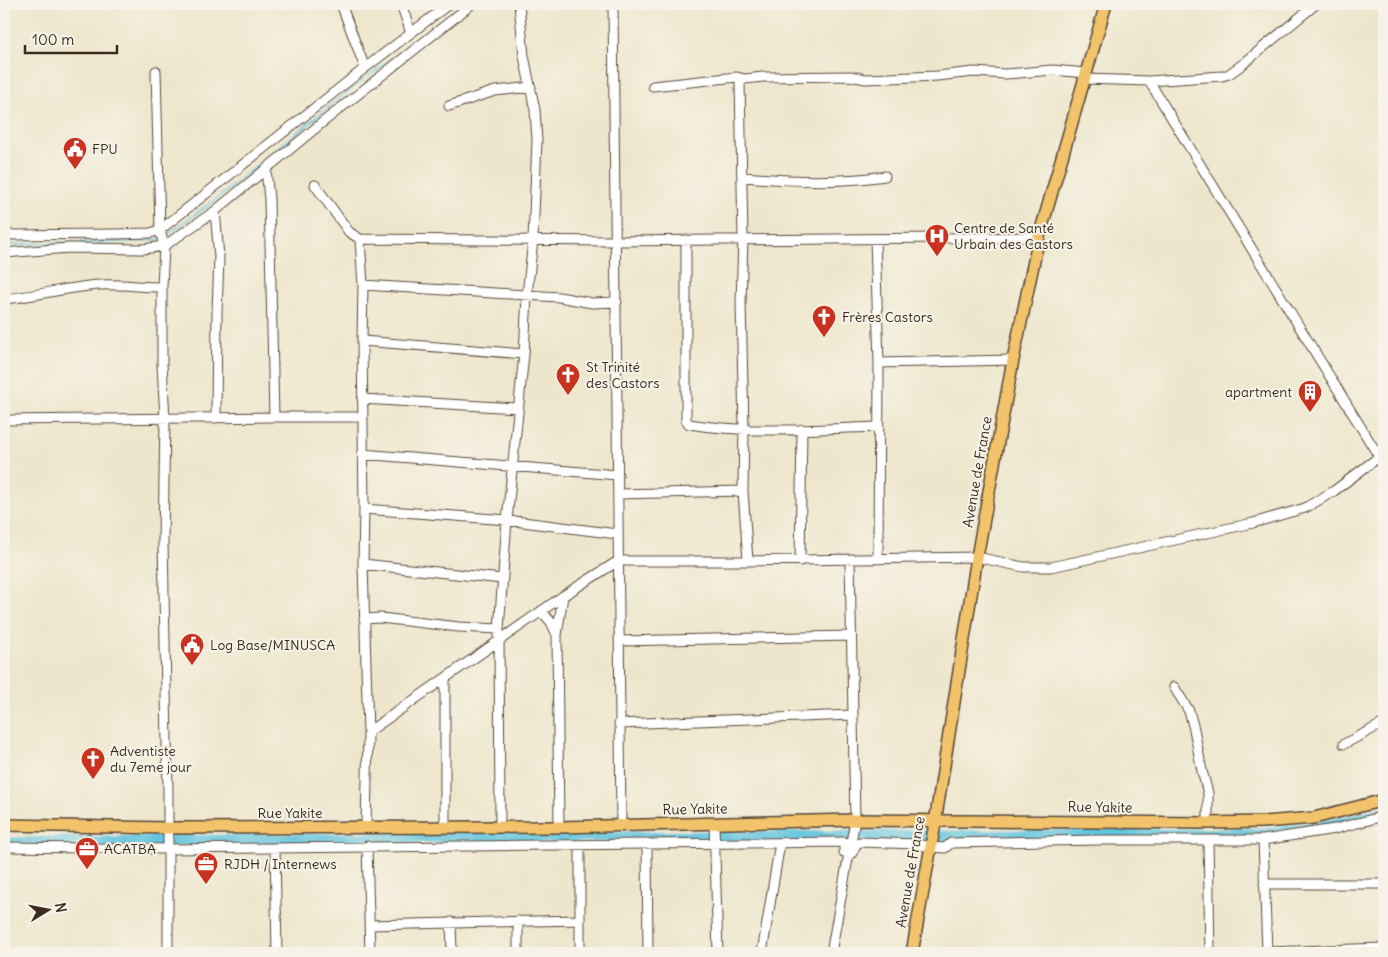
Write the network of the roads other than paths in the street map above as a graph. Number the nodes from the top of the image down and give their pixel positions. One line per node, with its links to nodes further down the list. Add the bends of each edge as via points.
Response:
1 (342, 4): 10 (street)
2 (401, 4): 9 (street)
3 (448, 4): 9 (street)
4 (472, 4): 18 (street)
5 (519, 4): 16 (street)
6 (613, 4): 31 (street)
7 (1106, 4): 12 (main road, Avenue de France)
8 (1316, 4): 14 (street, via 1229,74)
9 (411, 33): 10 (street)
10 (365, 68): 23 (street)
11 (156, 71): 23 (street)
12 (1084, 76): 13 (street, via 1054,70 866,79 850,76); 14 (street); 25 (main road, Avenue de France)
13 (744, 79): 15 (street); 20 (street, via 739,88)
14 (1149, 81): 54 (street)
15 (653, 86)
16 (531, 87): 17 (street, via 495,91); 29 (street, via 537,140)
17 (450, 106)
18 (266, 169): 22 (street); 45 (street)
19 (885, 176): 20 (street, via 818,181)
20 (743, 177): 27 (street)
21 (315, 184): 26 (street, via 349,232)
22 (215, 211): 32 (street); 47 (street, via 219,257)
23 (160, 230): 24 (street, via 150,233); 32 (street)
24 (4, 235)
25 (1039, 236): 28 (street); 41 (main road, Avenue de France)
26 (360, 239): 29 (street); 34 (street)
27 (744, 239): 28 (street); 30 (street); 50 (street, via 741,303)
28 (875, 239): 42 (street)
29 (533, 240): 31 (street); 36 (street)
30 (686, 240): 31 (street); 50 (street, via 686,420 693,425)
31 (616, 242): 38 (street)
32 (164, 246): 33 (street); 35 (street)
33 (4, 252)
34 (363, 285): 36 (street); 39 (street)
35 (162, 287): 37 (street, via 100,285); 48 (street)
36 (527, 295): 38 (street, via 592,303); 40 (street)
37 (4, 299)
38 (617, 302): 56 (street)
39 (362, 341): 40 (street); 43 (street)
40 (524, 354): 44 (street)
41 (1013, 360): 42 (street); 62 (main road, Avenue de France)
42 (878, 363): 51 (street)
43 (362, 399): 44 (street); 46 (street)
44 (518, 408): 55 (street)
45 (274, 417): 46 (street); 47 (street)
46 (362, 417): 53 (street)
47 (216, 418): 48 (street)
48 (165, 419): 49 (street); 97 (street, via 163,542)
49 (4, 420)
50 (744, 428): 52 (street); 57 (street)
51 (878, 428): 52 (street); 63 (street)
52 (802, 429): 66 (street)
53 (362, 454): 55 (street); 59 (street)
54 (1382, 459): 62 (street, via 1306,508 1272,518 1051,567 1023,567)
55 (512, 466): 56 (street); 60 (street)
56 (618, 475): 58 (street)
57 (743, 491): 58 (street); 67 (street)
58 (618, 494): 61 (street)
59 (364, 509): 60 (street); 68 (street)
60 (507, 520): 61 (street); 69 (street)
61 (617, 534): 65 (street)
62 (977, 558): 63 (street); 92 (main road, Avenue de France)
63 (878, 559): 64 (street)
64 (850, 560): 66 (street); 75 (street)
65 (618, 561): 67 (street); 70 (street); 77 (street)
66 (800, 561): 67 (street)
67 (748, 562)
68 (363, 564): 69 (street); 72 (street)
69 (502, 579): 73 (street)
70 (563, 596): 71 (street); 74 (street)
71 (541, 611): 74 (street); 76 (street)
72 (364, 619): 73 (street); 83 (street)
73 (499, 630): 76 (street)
74 (557, 635): 96 (street)
75 (851, 636): 77 (street); 80 (street)
76 (499, 640): 78 (street); 95 (street)
77 (619, 641): 81 (street)
78 (444, 680): 83 (street); 93 (street)
79 (1174, 687): 89 (street, via 1189,711 1194,729 1208,793)
80 (852, 715): 81 (street); 87 (street)
81 (619, 724): 91 (street)
82 (1384, 724): 84 (street)
83 (368, 732): 94 (street)
84 (1344, 744)
85 (1384, 800): 89 (main road, Rue Yakite, via 1314,818)
86 (1384, 816): 99 (street, via 1335,829)
87 (855, 822): 88 (main road, Rue Yakite); 92 (main road, Rue Yakite); 109 (street)
88 (714, 823): 91 (main road, Rue Yakite); 101 (street)
89 (1208, 823): 92 (main road, Rue Yakite)
90 (4, 825): 97 (main road, Rue Yakite)
91 (621, 825): 96 (main road, Rue Yakite)
92 (934, 825): 104 (main road, Avenue de France)
93 (445, 826): 94 (main road, Rue Yakite); 95 (main road, Rue Yakite)
94 (366, 827): 97 (main road, Rue Yakite)
95 (500, 827): 96 (main road, Rue Yakite)
96 (559, 827)
97 (168, 828): 108 (street)
98 (1208, 840): 99 (street); 104 (street, via 951,842 945,848); 129 (street)
99 (1263, 840): 110 (street)
100 (647, 843): 101 (street); 103 (street); 124 (street)
101 (714, 843): 102 (street); 125 (street)
102 (780, 843): 109 (street, via 844,842 844,852); 126 (street)
103 (580, 845): 105 (street); 112 (street)
104 (931, 845): 109 (street, via 860,842); 128 (main road, Avenue de France)
105 (367, 846): 107 (street); 115 (street)
106 (4, 847): 108 (street)
107 (275, 848): 108 (street); 119 (street)
108 (168, 849): 118 (street)
109 (848, 854): 127 (street)
110 (1264, 884): 111 (street); 130 (street)
111 (1384, 884)
112 (580, 920): 113 (street); 123 (street)
113 (518, 921): 114 (street); 122 (street)
114 (451, 922): 115 (street); 121 (street)
115 (370, 925): 120 (street)
116 (1379, 950): 117 (street)
117 (1320, 952): 130 (street)
118 (168, 953)
119 (277, 953)
120 (370, 953)
121 (452, 953)
122 (518, 953)
123 (580, 953)
124 (648, 953)
125 (718, 953)
126 (762, 953)
127 (831, 953)
128 (912, 953)
129 (1210, 953)
130 (1267, 953)

